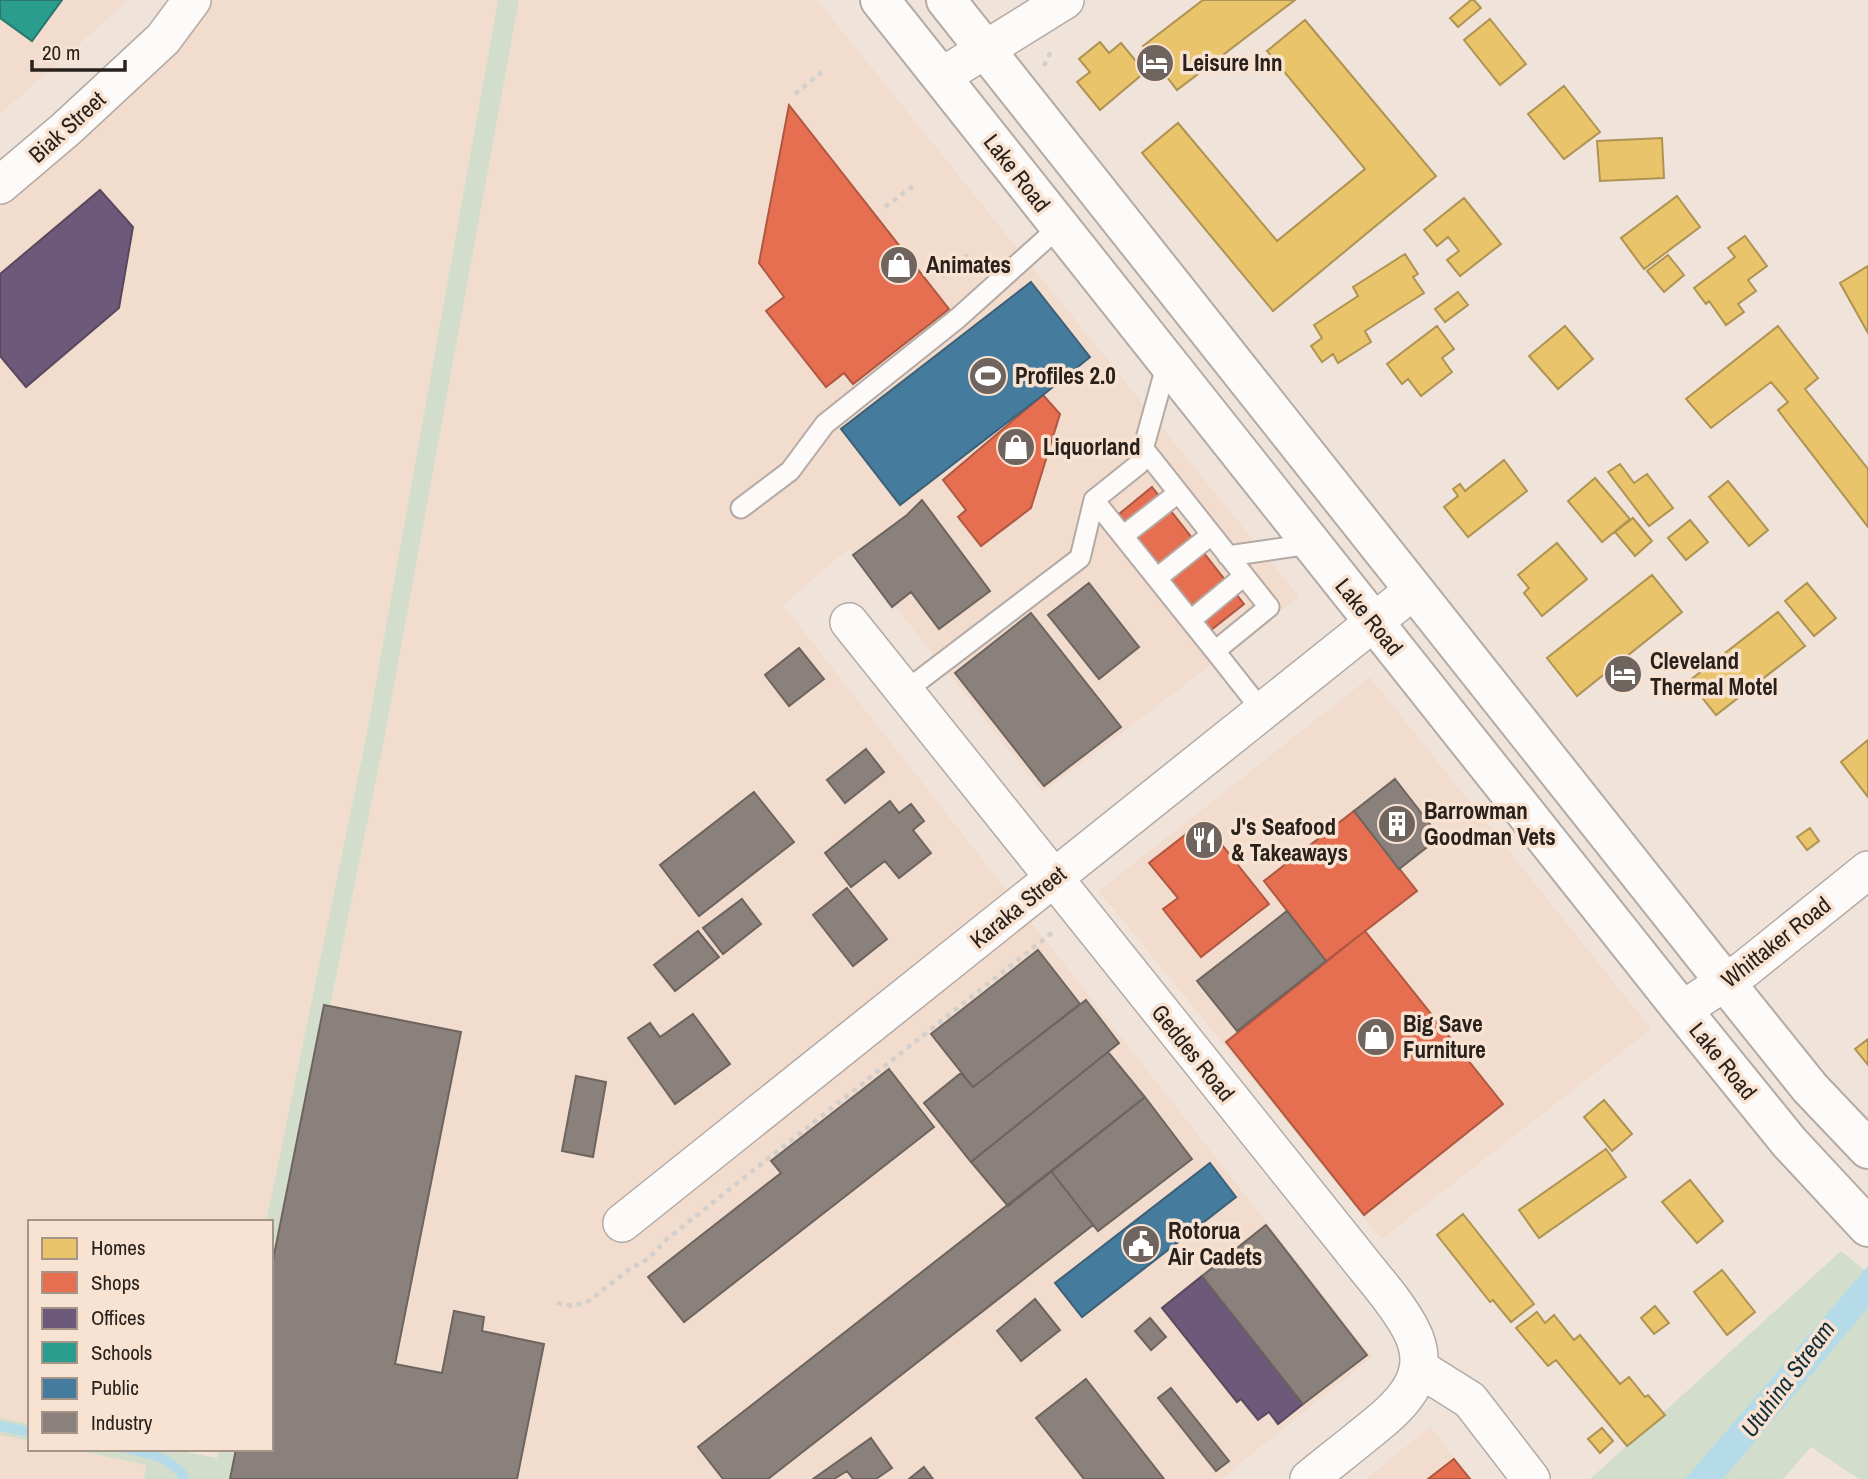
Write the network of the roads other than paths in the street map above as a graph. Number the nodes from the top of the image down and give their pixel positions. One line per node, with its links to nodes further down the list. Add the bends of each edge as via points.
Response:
1 (192, 0): 7 (street, Biak Street, via 163,38)
2 (880, 0): 6 (main road, Lake Road)
3 (946, 0): 5 (main road)
4 (1065, 0): 5 (street)
5 (985, 50): 6 (street); 20 (main road)
6 (941, 77): 8 (main road, Lake Road)
7 (0, 186)
8 (1059, 227): 9 (main road, Lake Road); 13 (lane, via 958,318 825,424 790,471)
9 (1167, 363): 10 (lane); 16 (main road, Lake Road)
10 (1143, 449): 11 (lane); 12 (lane, via 1139,464)
11 (1178, 493): 14 (lane); 15 (lane)
12 (1094, 500): 15 (lane); 25 (lane, via 1080,558)
13 (741, 508)
14 (1211, 535): 17 (lane); 19 (lane)
15 (1123, 536): 19 (lane)
16 (1310, 544): 17 (lane); 23 (main road, Lake Road)
17 (1228, 556): 18 (lane)
18 (1244, 576): 21 (lane); 24 (lane, via 1269,607)
19 (1157, 578): 21 (lane)
20 (1414, 590): 23 (street, Karaka Street); 29 (main road)
21 (1191, 620): 24 (lane)
22 (849, 622): 25 (street, Geddes Road)
23 (1374, 623): 26 (street, Karaka Street); 30 (main road, Lake Road)
24 (1215, 651): 26 (lane)
25 (904, 692): 28 (street, Geddes Road)
26 (1263, 712): 28 (street, Karaka Street)
27 (1868, 870): 29 (street, Whittaker Road)
28 (1054, 879): 33 (street, Karaka Street); 34 (street, Geddes Road, via 1390,1299 1411,1329)
29 (1725, 982): 30 (street, Whittaker Road); 31 (main road, via 1810,1088)
30 (1682, 1010): 32 (main road, Lake Road, via 1789,1143)
31 (1868, 1149)
32 (1860, 1219)
33 (622, 1223)
34 (1419, 1368): 35 (street, via 1396,1408); 36 (street, via 1470,1400)
35 (1309, 1479)
36 (1531, 1479)

